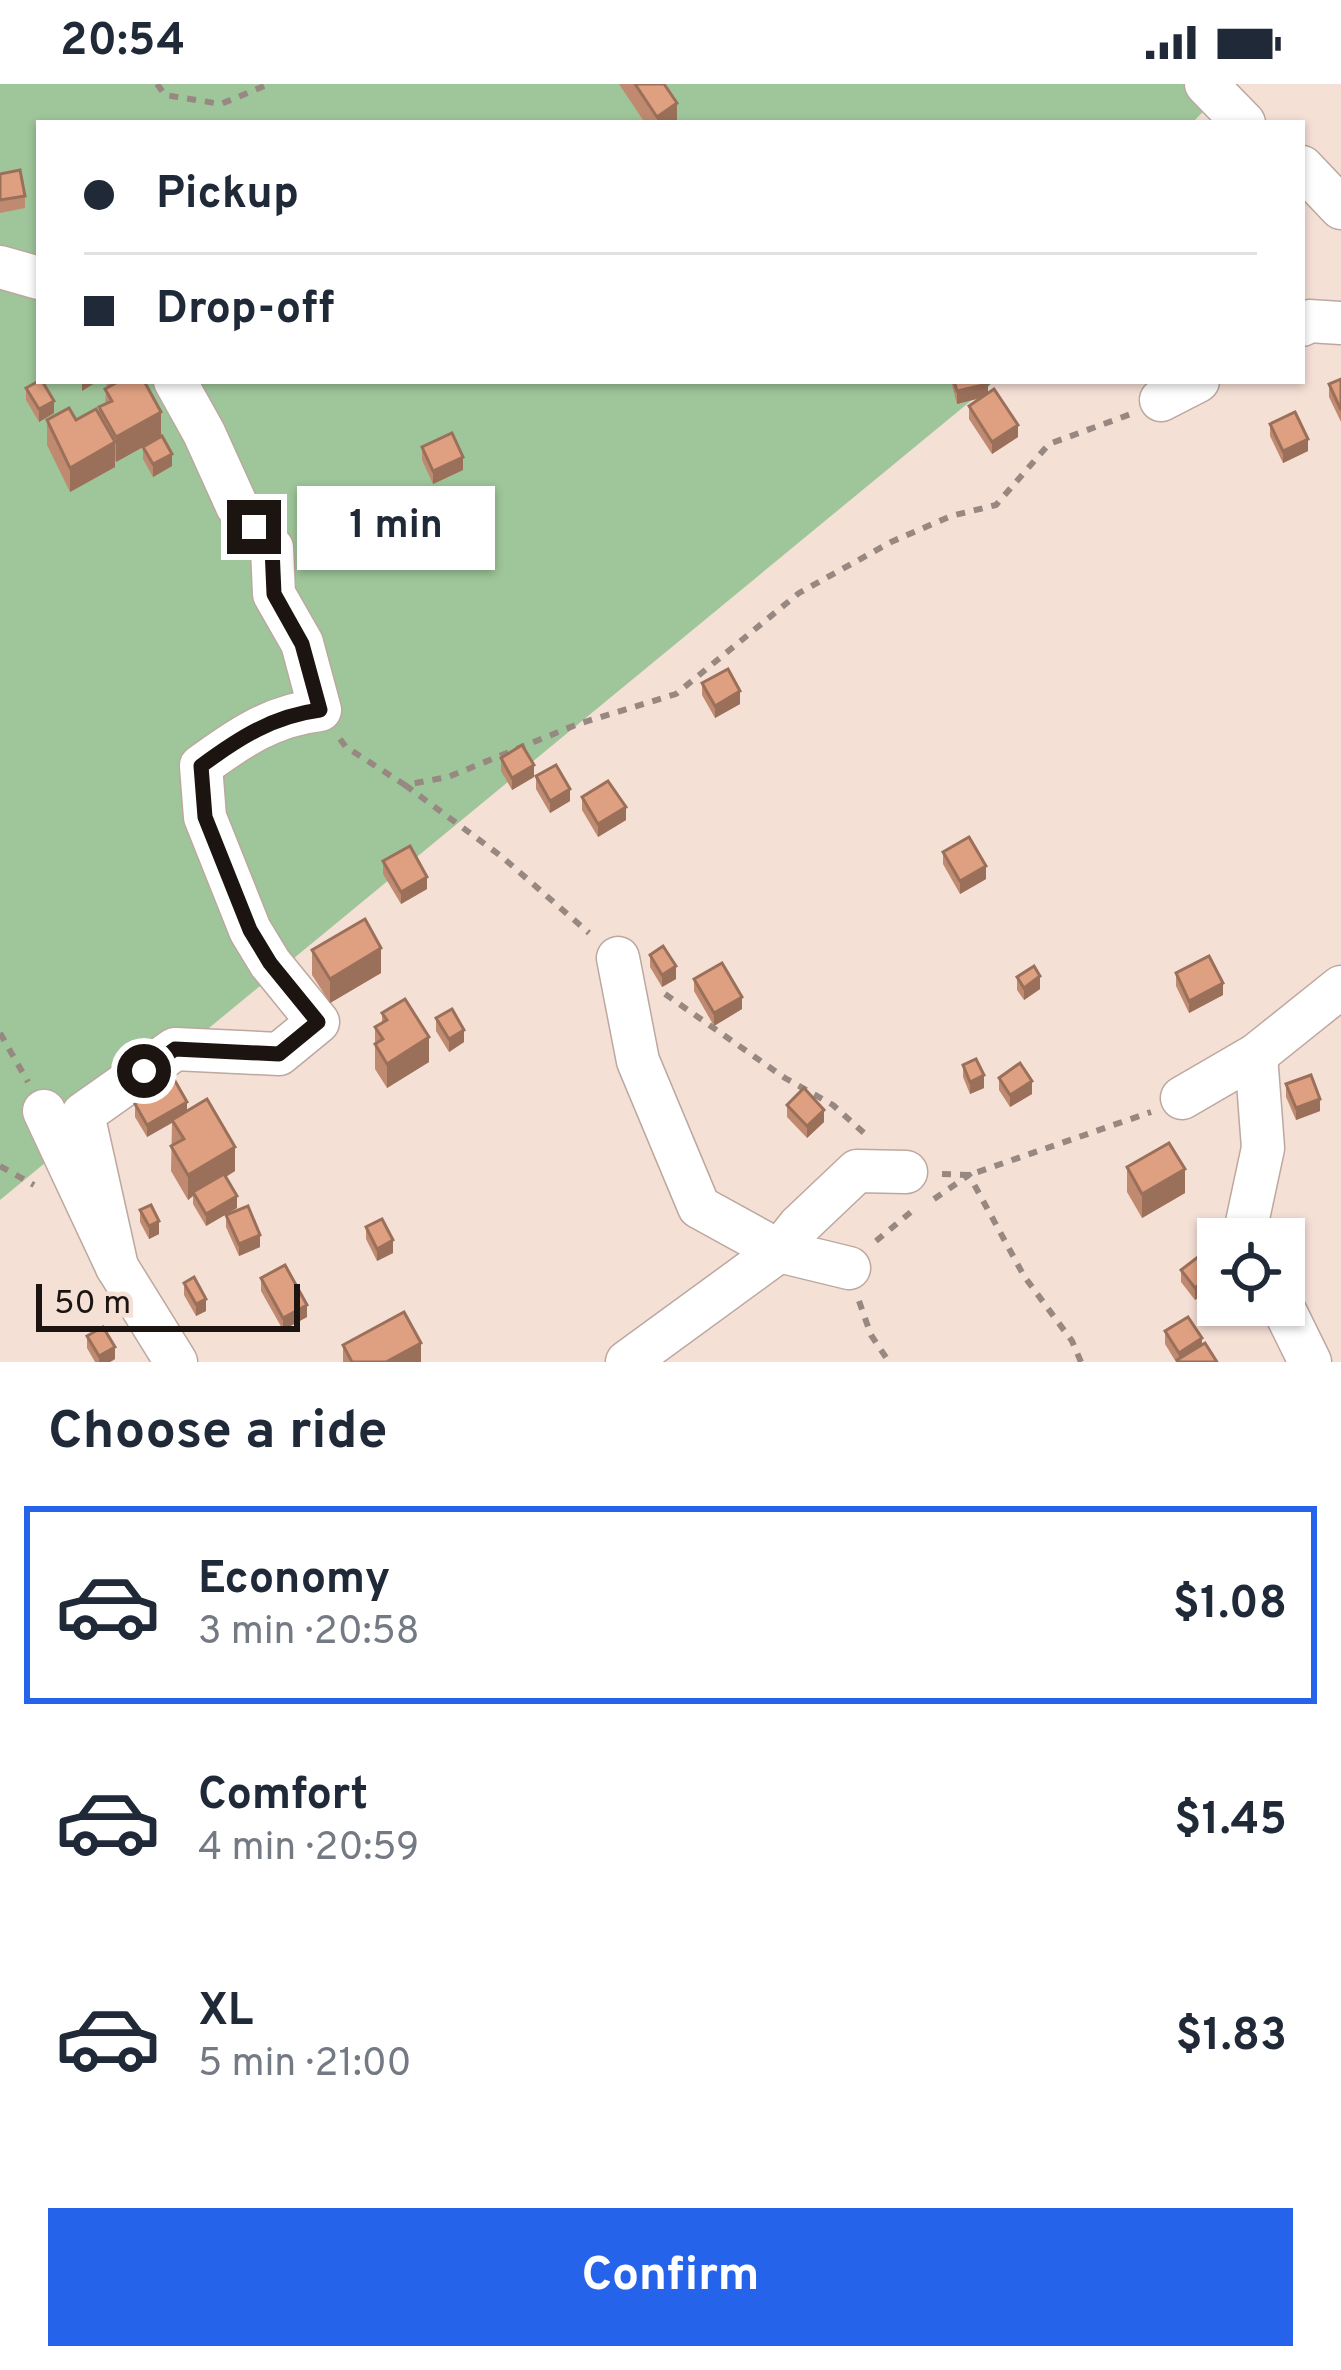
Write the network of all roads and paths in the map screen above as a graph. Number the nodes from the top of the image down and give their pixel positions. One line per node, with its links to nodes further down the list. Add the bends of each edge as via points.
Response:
1 (157, 84): 2 (path, via 165,95 221,104)
2 (269, 84)
3 (1206, 84): 4 (street)
4 (1241, 120)
5 (1305, 170): 6 (street)
6 (1341, 208)
7 (0, 267): 8 (street)
8 (36, 277)
9 (1341, 322): 10 (street)
10 (1305, 323)
11 (177, 384): 13 (street, via 237,506 272,548 274,594 302,644)
12 (1180, 390): 14 (path, via 1048,444 997,505 891,542 799,593 676,694 448,777)
13 (320, 710): 14 (path, via 346,747); 25 (street, via 248,732 201,766 205,817 250,930 318,1022 279,1054 175,1049 83,1114)
14 (405, 785): 15 (path)
15 (618, 958): 21 (path, via 833,1105); 24 (street, via 638,1061 699,1207)
16 (1341, 987): 18 (street)
17 (0, 1033): 20 (path)
18 (1256, 1055): 19 (street); 23 (street, via 1263,1148)
19 (1182, 1098): 22 (path)
20 (44, 1111): 25 (street)
21 (906, 1172): 22 (path); 24 (street, via 857,1171)
22 (969, 1175): 26 (path, via 898,1220); 31 (path)
23 (1248, 1218)
24 (779, 1251): 26 (street); 29 (street)
25 (117, 1267): 28 (street)
26 (849, 1268): 30 (path)
27 (1292, 1326): 32 (street)
28 (168, 1361)
29 (627, 1362)
30 (889, 1362)
31 (1081, 1362)
32 (1310, 1362)

